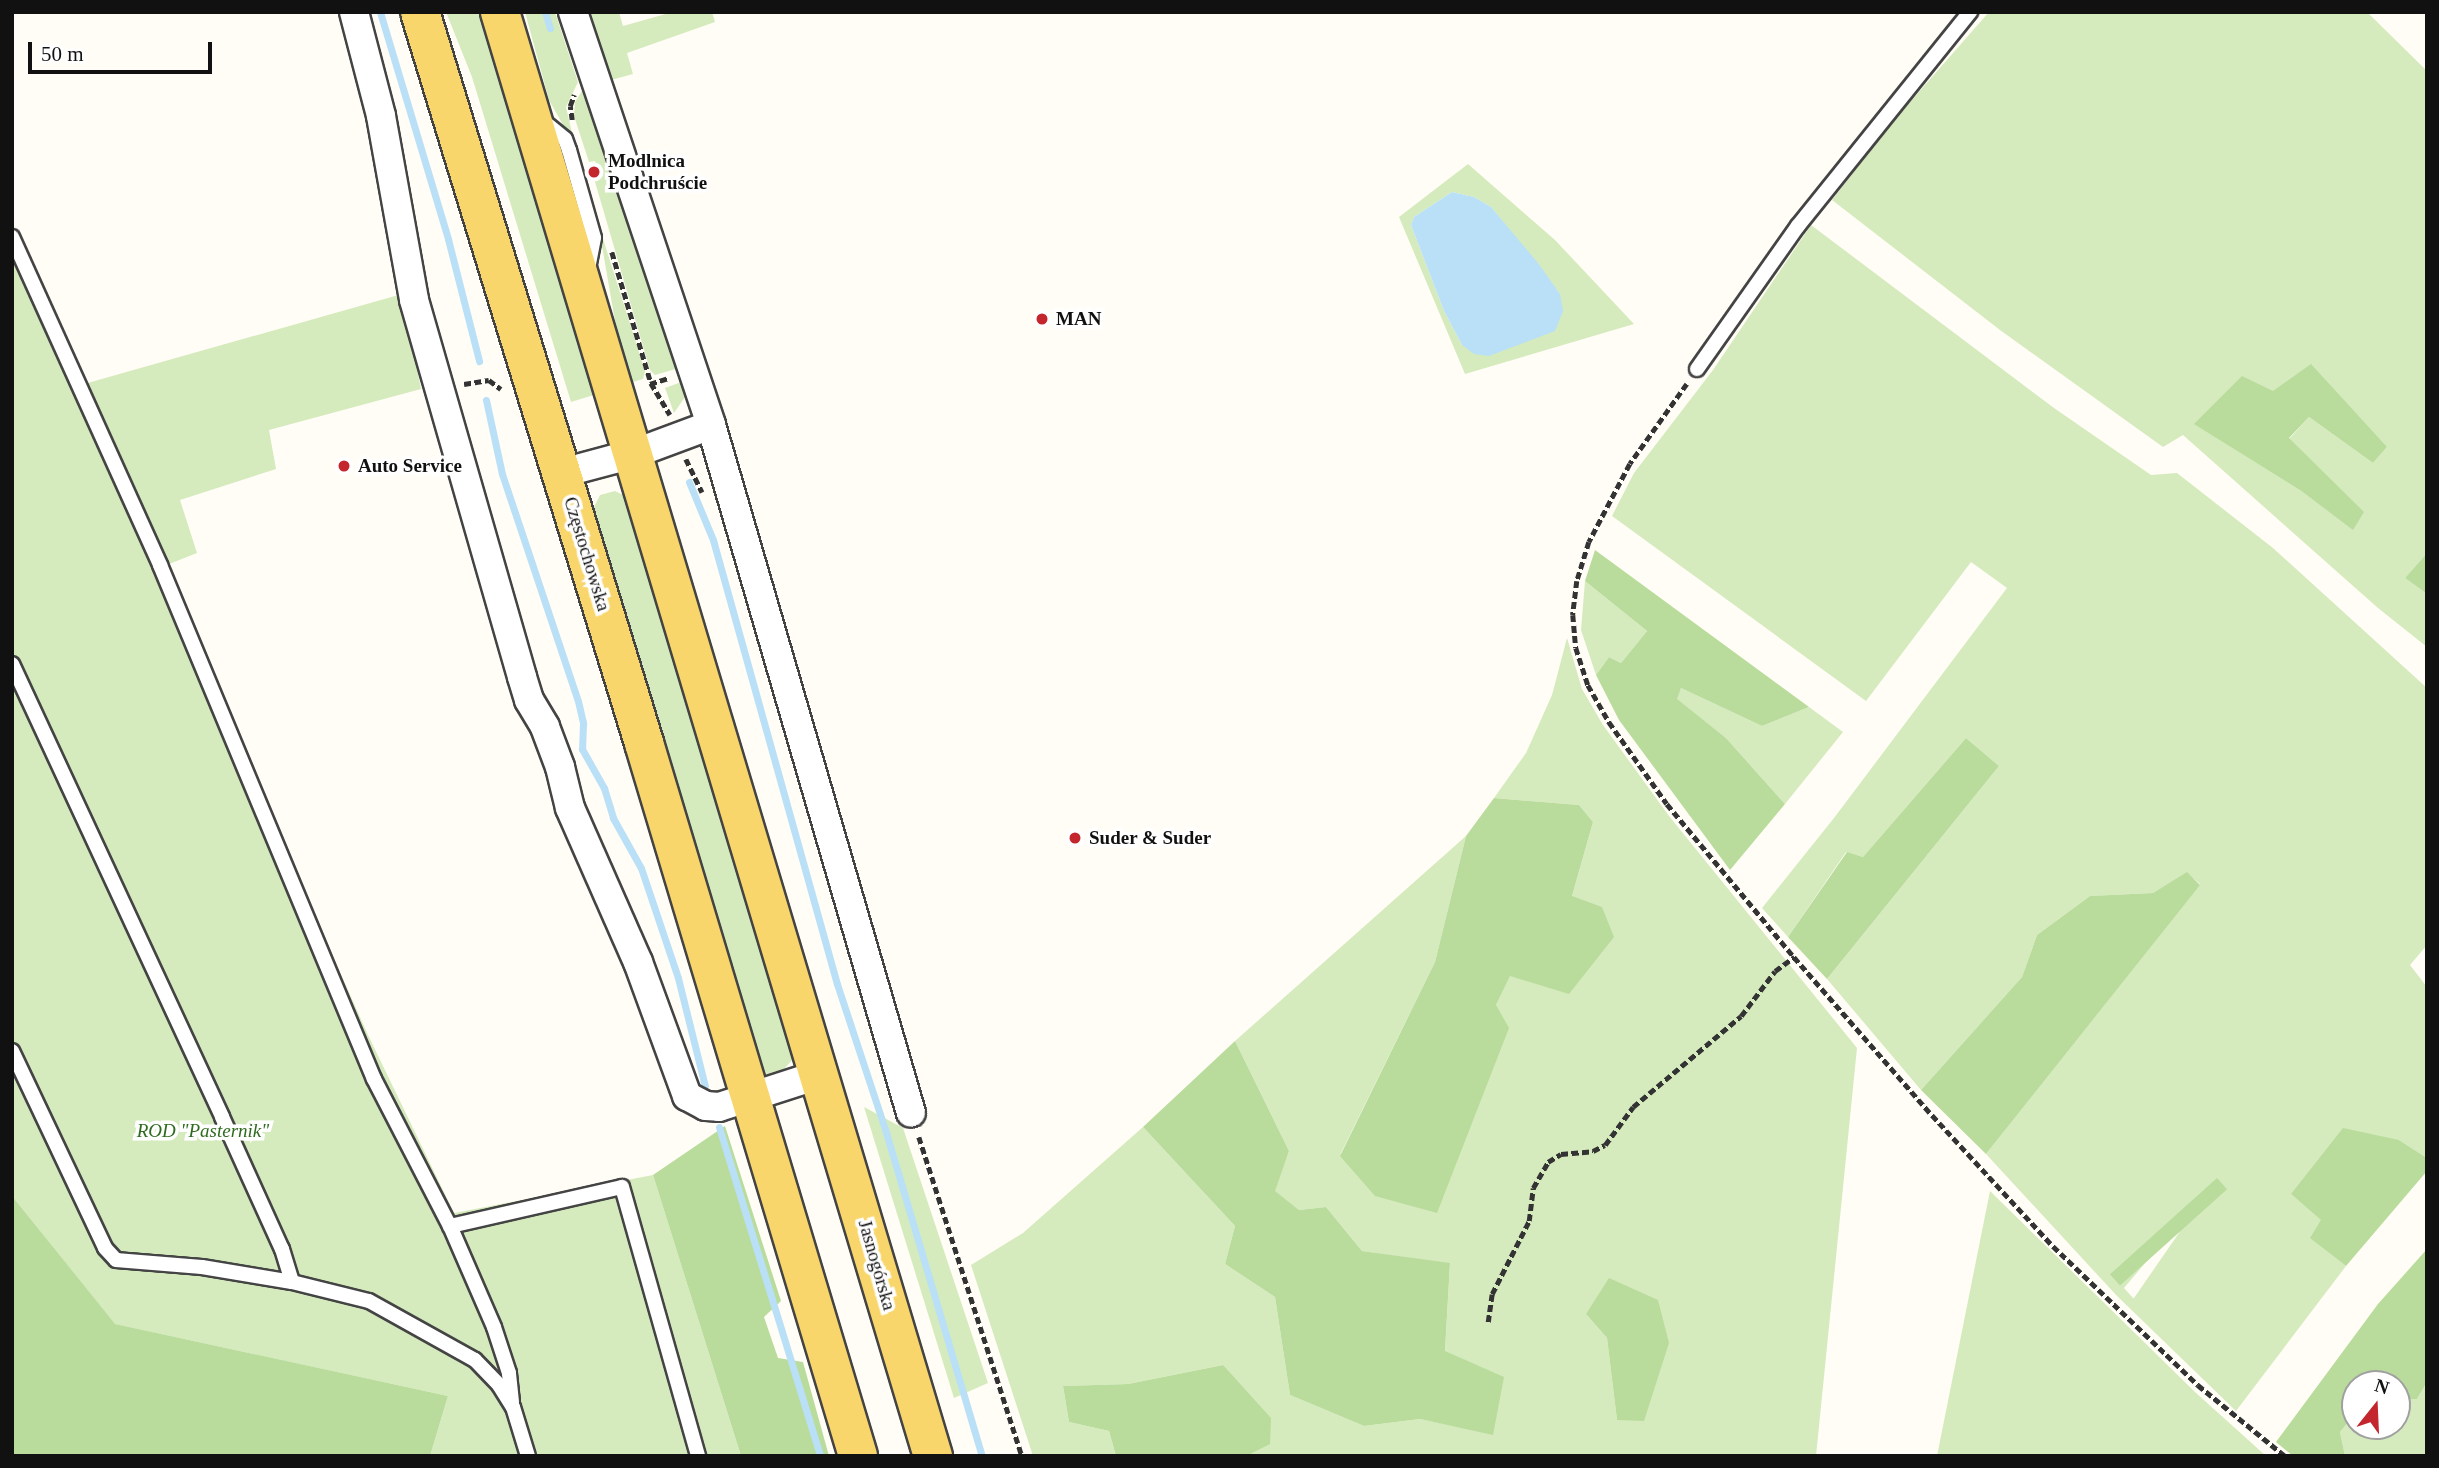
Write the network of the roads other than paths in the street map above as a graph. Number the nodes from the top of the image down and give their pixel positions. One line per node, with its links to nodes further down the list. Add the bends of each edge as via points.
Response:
1 (354, 12): 14 (street, via 381,116 414,300 529,700 545,726 570,808 638,962 687,1096 719,1107)
2 (420, 12): 10 (main road, Częstochowska)
3 (500, 12): 9 (main road)
4 (573, 12): 8 (street)
5 (1970, 12): 7 (lane, via 1798,226)
6 (12, 237): 16 (lane, via 160,565 374,1080)
7 (1697, 369)
8 (711, 425): 9 (street); 15 (street)
9 (633, 454): 10 (street); 13 (main road)
10 (562, 473): 14 (main road, Częstochowska)
11 (12, 664): 17 (lane, via 244,1165)
12 (12, 1051): 17 (lane, via 105,1248 116,1260 202,1267)
13 (821, 1074): 14 (street); 22 (main road, Jasnogórska)
14 (751, 1097): 21 (main road)
15 (911, 1112)
16 (450, 1226): 18 (lane, via 494,1327 509,1373); 20 (lane, via 622,1187)
17 (292, 1282): 18 (lane, via 369,1301 475,1360)
18 (513, 1408): 19 (lane)
19 (528, 1456)
20 (698, 1456)
21 (858, 1456)
22 (933, 1456)

